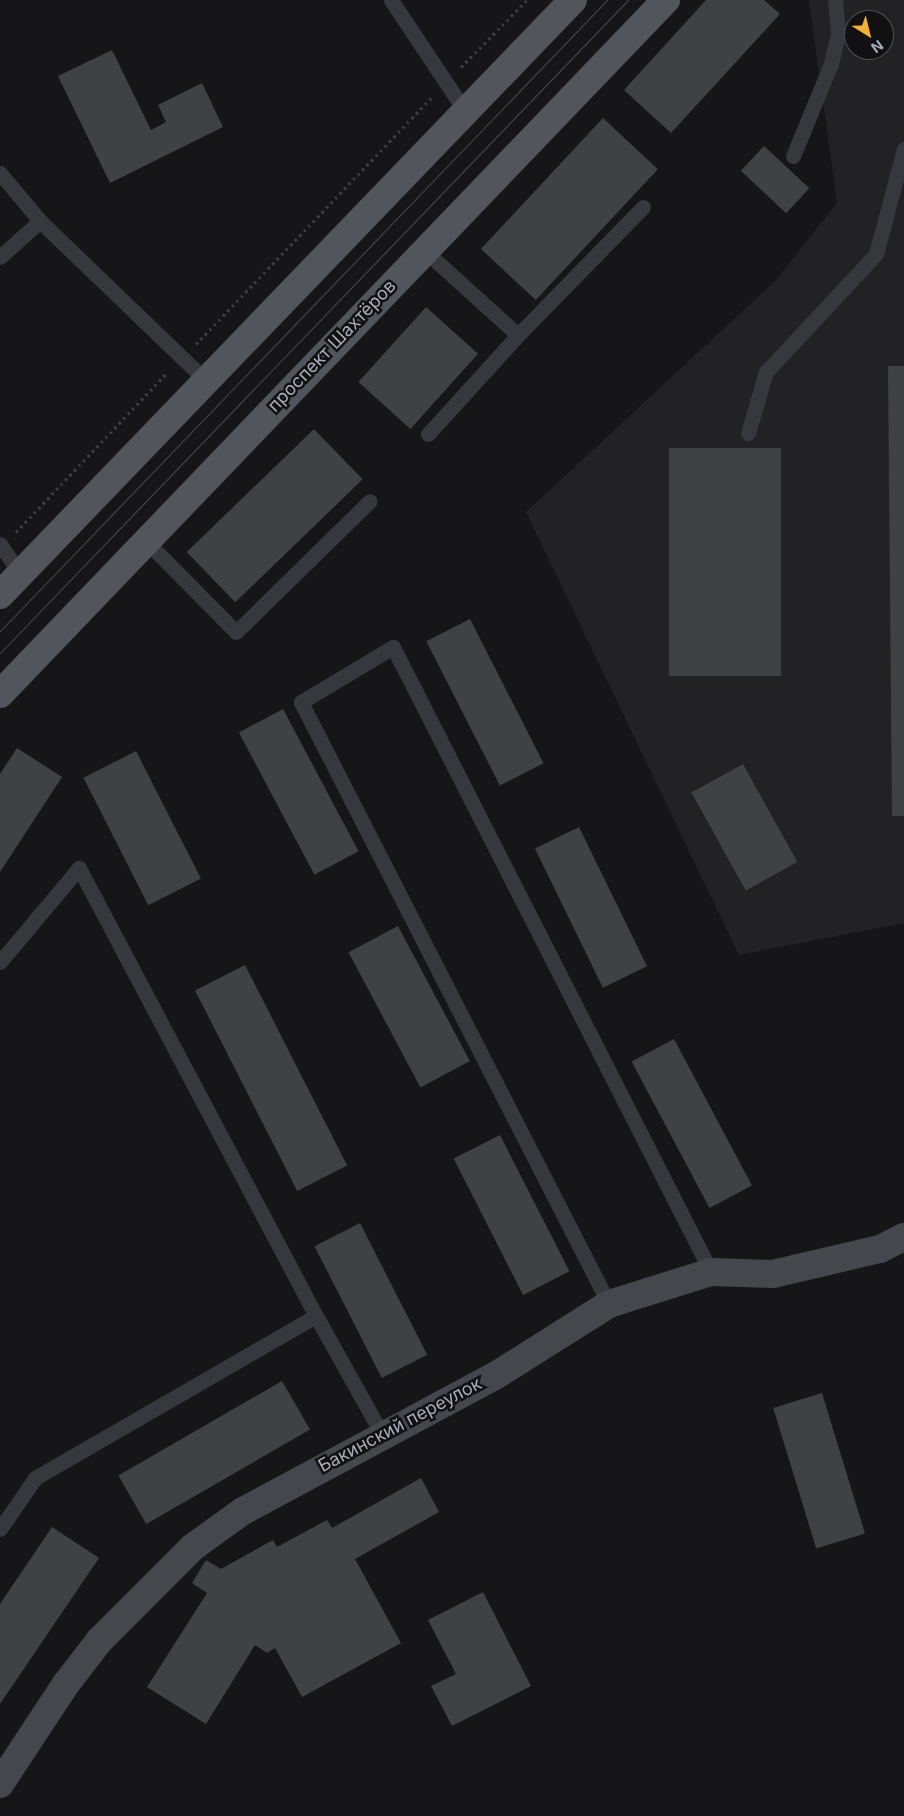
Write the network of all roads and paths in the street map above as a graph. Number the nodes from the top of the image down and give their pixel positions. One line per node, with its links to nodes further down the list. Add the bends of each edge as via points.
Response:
1 (391, 0): 6 (lane)
2 (527, 0): 6 (path)
3 (573, 0): 7 (main road)
4 (666, 0): 13 (main road, проспект Шахтёров)
5 (835, 0): 9 (lane, via 838,34 830,64)
6 (446, 82): 7 (lane); 16 (path)
7 (465, 111): 17 (main road)
8 (904, 149): 18 (lane, via 876,254 766,372)
9 (793, 156)
10 (0, 173): 12 (lane)
11 (643, 207): 15 (lane)
12 (40, 221): 14 (lane); 16 (lane)
13 (425, 251): 15 (lane); 21 (main road, проспект Шахтёров)
14 (0, 257)
15 (518, 335): 19 (lane)
16 (182, 358): 17 (lane); 22 (path)
17 (206, 381): 23 (main road)
18 (748, 433)
19 (428, 434)
20 (370, 502): 21 (lane, via 236,632)
21 (145, 540): 25 (main road, проспект Шахтёров)
22 (1, 546): 23 (lane)
23 (20, 574): 24 (main road)
24 (0, 595)
25 (0, 694)
26 (0, 962): 30 (lane, via 79,868)
27 (904, 1237): 28 (street, Бакинский переулок, via 880,1249 773,1274)
28 (711, 1272): 29 (street, Бакинский переулок); 29 (lane, via 393,648 301,702)
29 (609, 1304): 31 (street, Бакинский переулок, via 498,1374)
30 (316, 1316): 31 (lane); 32 (lane, via 36,1478)
31 (382, 1434): 33 (street, Бакинский переулок, via 249,1507 194,1547 99,1641 66,1684)
32 (0, 1529)
33 (0, 1784)

